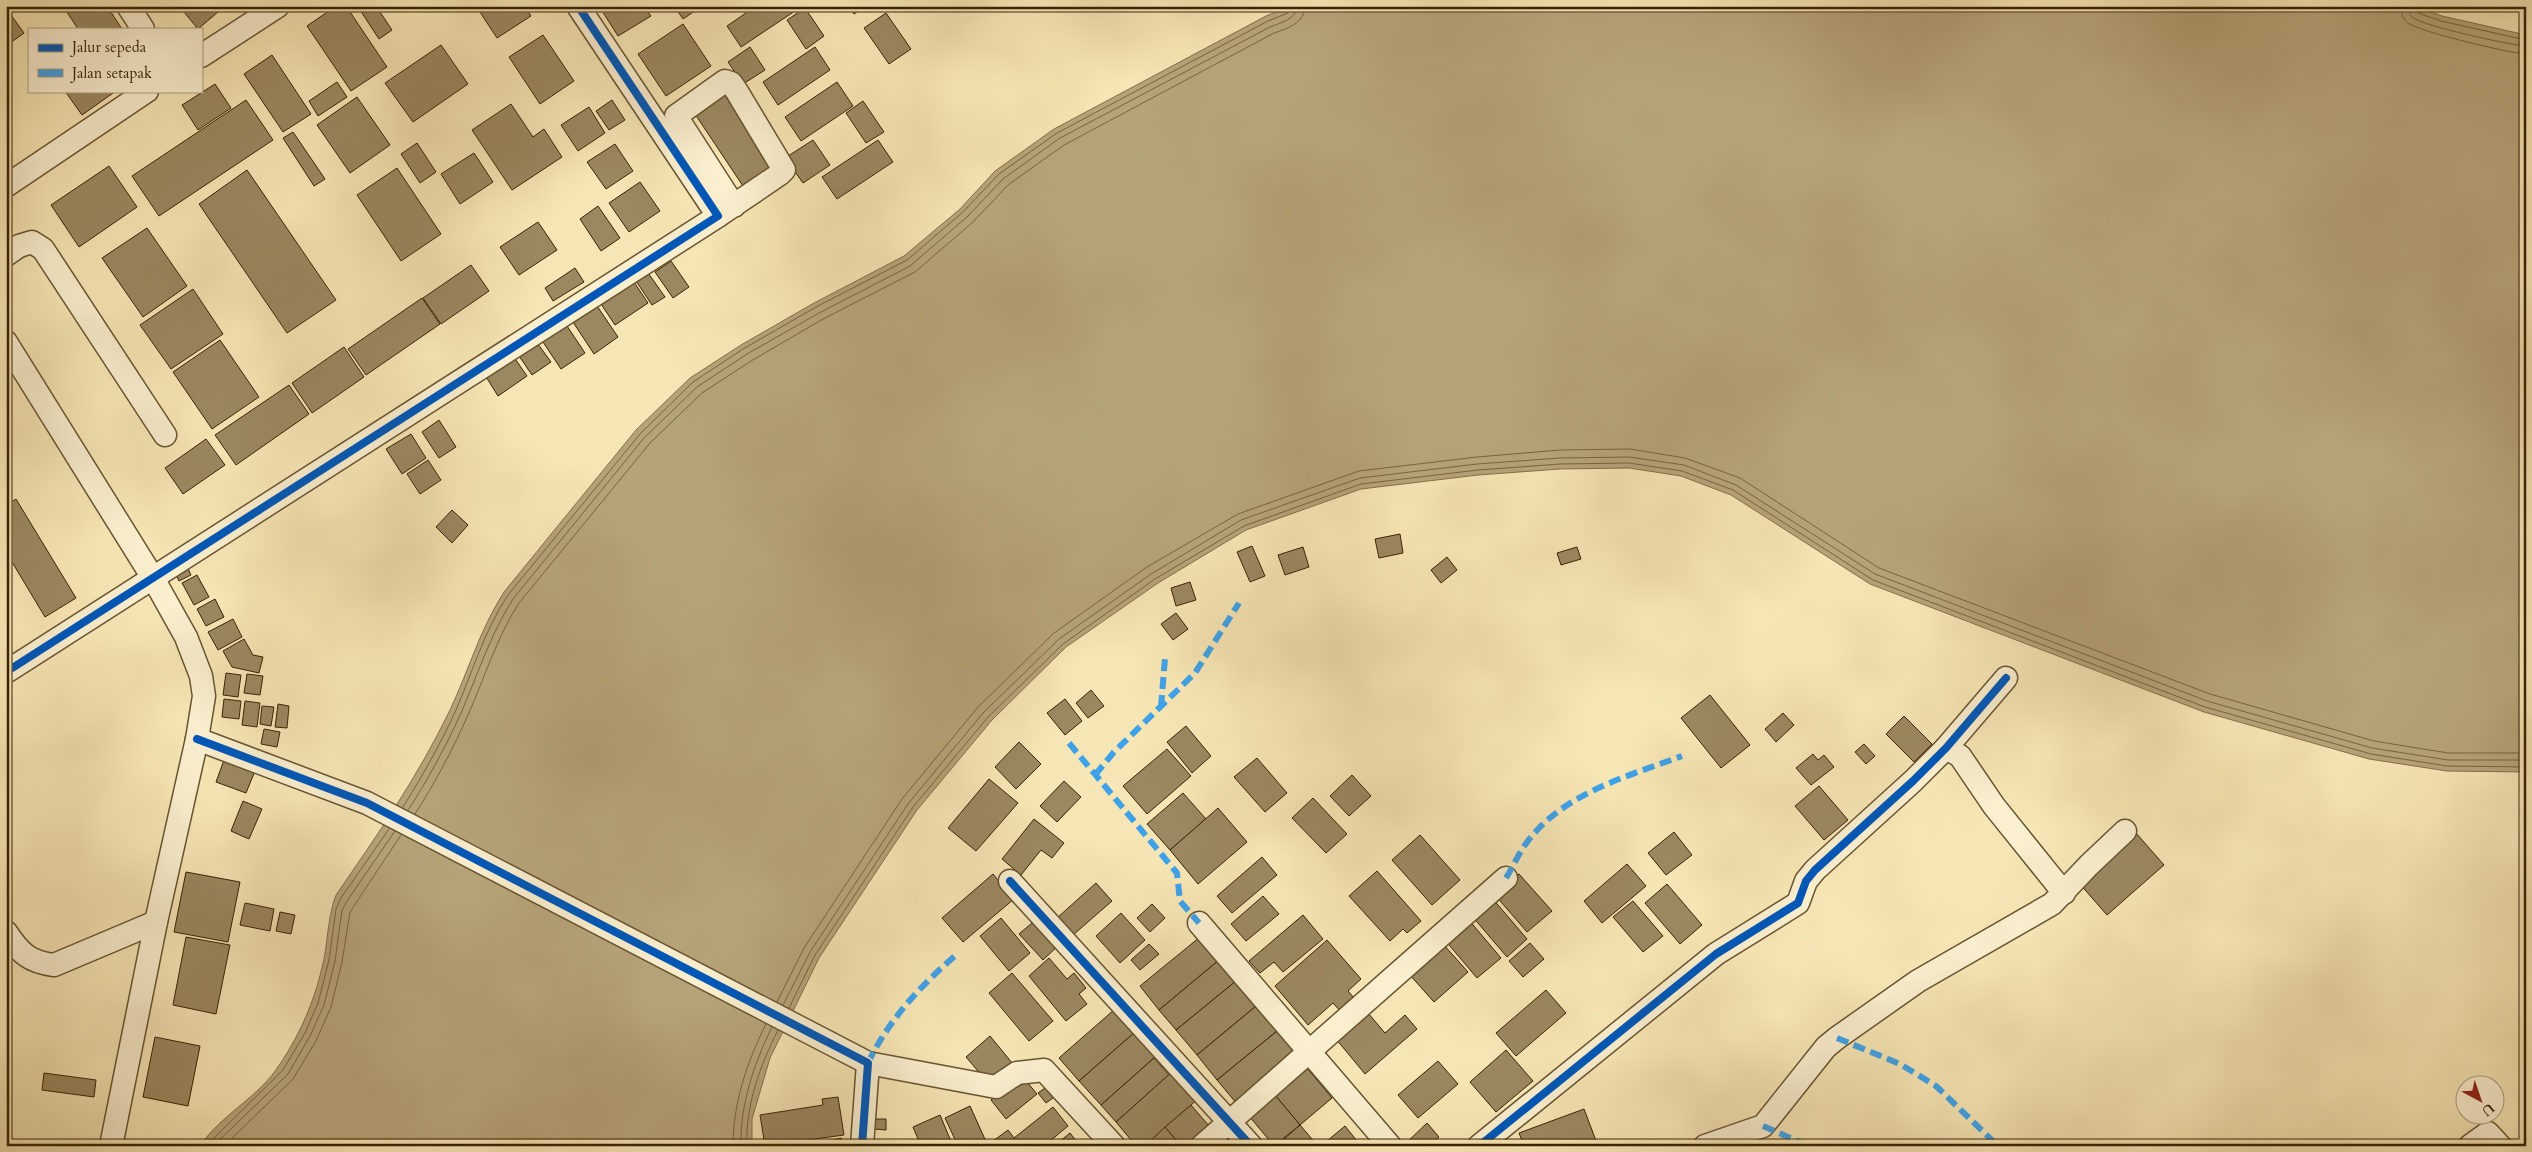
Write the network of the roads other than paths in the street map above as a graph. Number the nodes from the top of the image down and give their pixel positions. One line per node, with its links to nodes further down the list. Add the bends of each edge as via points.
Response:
1 (128, 6): 4 (street)
2 (278, 6): 5 (street)
3 (578, 6): 8 (street)
4 (142, 28)
5 (202, 55)
6 (146, 92): 7 (street)
7 (6, 186)
8 (726, 211): 8 (street, via 784,170 736,90 725,81 676,116); 12 (street)
9 (6, 255): 11 (street, via 32,242 42,249)
10 (6, 342): 12 (street)
11 (165, 434)
12 (153, 578): 13 (street); 15 (street, via 186,637 201,676 204,696)
13 (6, 672)
14 (2006, 678): 16 (street)
15 (197, 739): 21 (street); 25 (street, via 367,804)
16 (1946, 748): 20 (street, via 1960,756 1994,806); 33 (street, via 1815,870 1806,881 1798,903 1716,954)
17 (2125, 832): 20 (street)
18 (1506, 878): 24 (street)
19 (1010, 881): 26 (street)
20 (2064, 893): 34 (street, via 2029,918 1918,982 1837,1038 1826,1047 1763,1126)
21 (156, 922): 23 (street, via 54,965 37,963 25,956); 27 (street)
22 (1199, 923): 24 (street)
23 (6, 932)
24 (1308, 1052): 26 (street); 32 (street)
25 (868, 1063): 28 (street); 29 (street, via 996,1087 1017,1073 1044,1070)
26 (1230, 1121): 30 (street); 31 (street)
27 (111, 1146)
28 (862, 1146)
29 (1114, 1146)
30 (1202, 1146)
31 (1251, 1146)
32 (1390, 1146)
33 (1479, 1146)
34 (1704, 1146)
35 (2470, 1146): 36 (street, via 2488,1133)
36 (2500, 1146)

